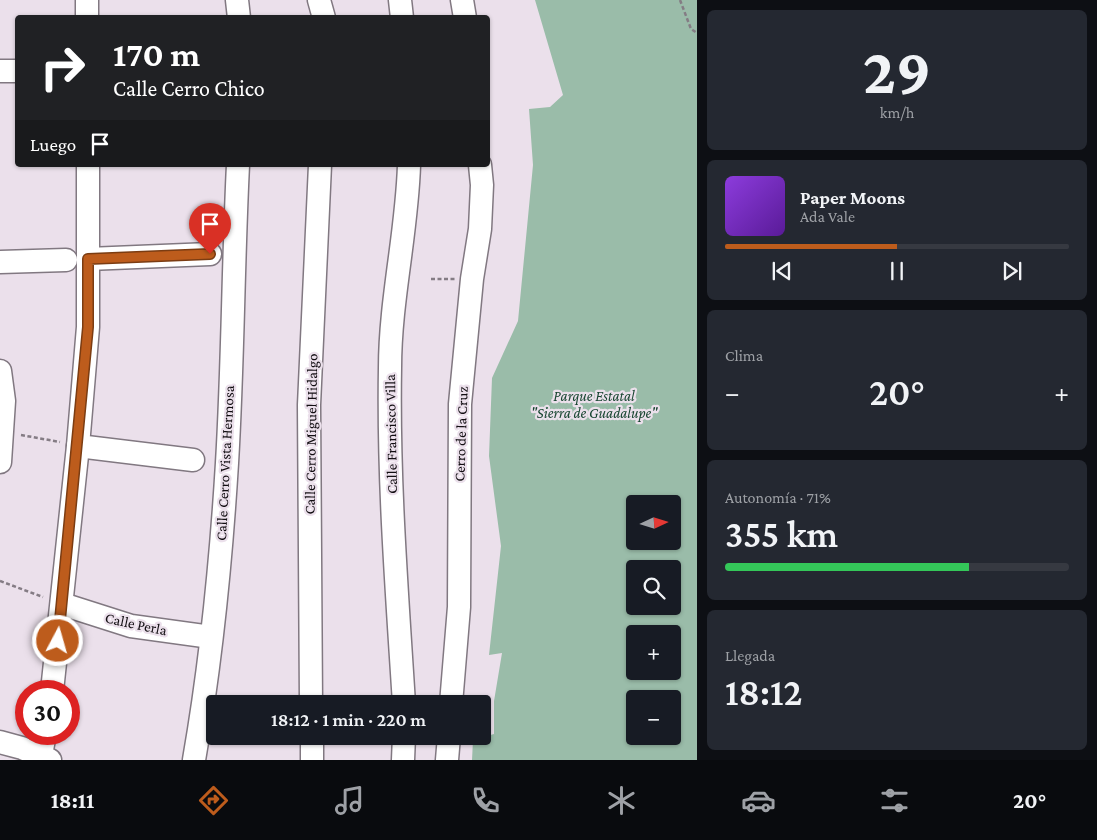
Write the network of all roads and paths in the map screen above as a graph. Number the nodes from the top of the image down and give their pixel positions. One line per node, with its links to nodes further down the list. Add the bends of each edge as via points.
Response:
1 (87, 0): 6 (street)
2 (237, 0): 7 (street)
3 (400, 0): 8 (street)
4 (462, 0): 9 (street)
5 (680, 0): 10 (path, via 691,29)
6 (87, 15)
7 (239, 15)
8 (402, 15)
9 (464, 15)
10 (697, 32)
11 (15, 70): 12 (street)
12 (0, 71)
13 (88, 167): 19 (street)
14 (238, 167): 31 (street, Calle Cerro Vista Hermosa, via 227,462)
15 (320, 167): 33 (street, Calle Cerro Miguel Hidalgo, via 310,405)
16 (409, 167): 34 (street, Calle Francisco Villa, via 395,284 390,367 394,546)
17 (480, 167): 23 (street, Cerro de la Cruz, via 480,229)
18 (210, 254): 19 (street)
19 (88, 259): 26 (street, via 88,327)
20 (66, 260): 21 (street)
21 (0, 262)
22 (431, 279): 23 (path)
23 (472, 279): 35 (street, Cerro de la Cruz, via 460,404 459,606)
24 (0, 371): 25 (street)
25 (3, 431): 26 (path); 28 (street)
26 (78, 446): 27 (street); 30 (street)
27 (193, 460)
28 (0, 462)
29 (0, 581): 30 (path)
30 (62, 604): 31 (street, Calle Perla, via 130,626); 32 (street)
31 (211, 637): 40 (street, Calle Cerro Vista Hermosa)
32 (53, 680)
33 (311, 695)
34 (403, 695)
35 (452, 695)
36 (0, 742): 39 (street)
37 (312, 745): 41 (street)
38 (404, 745): 42 (street)
39 (38, 756)
40 (194, 760)
41 (312, 760)
42 (403, 760)

